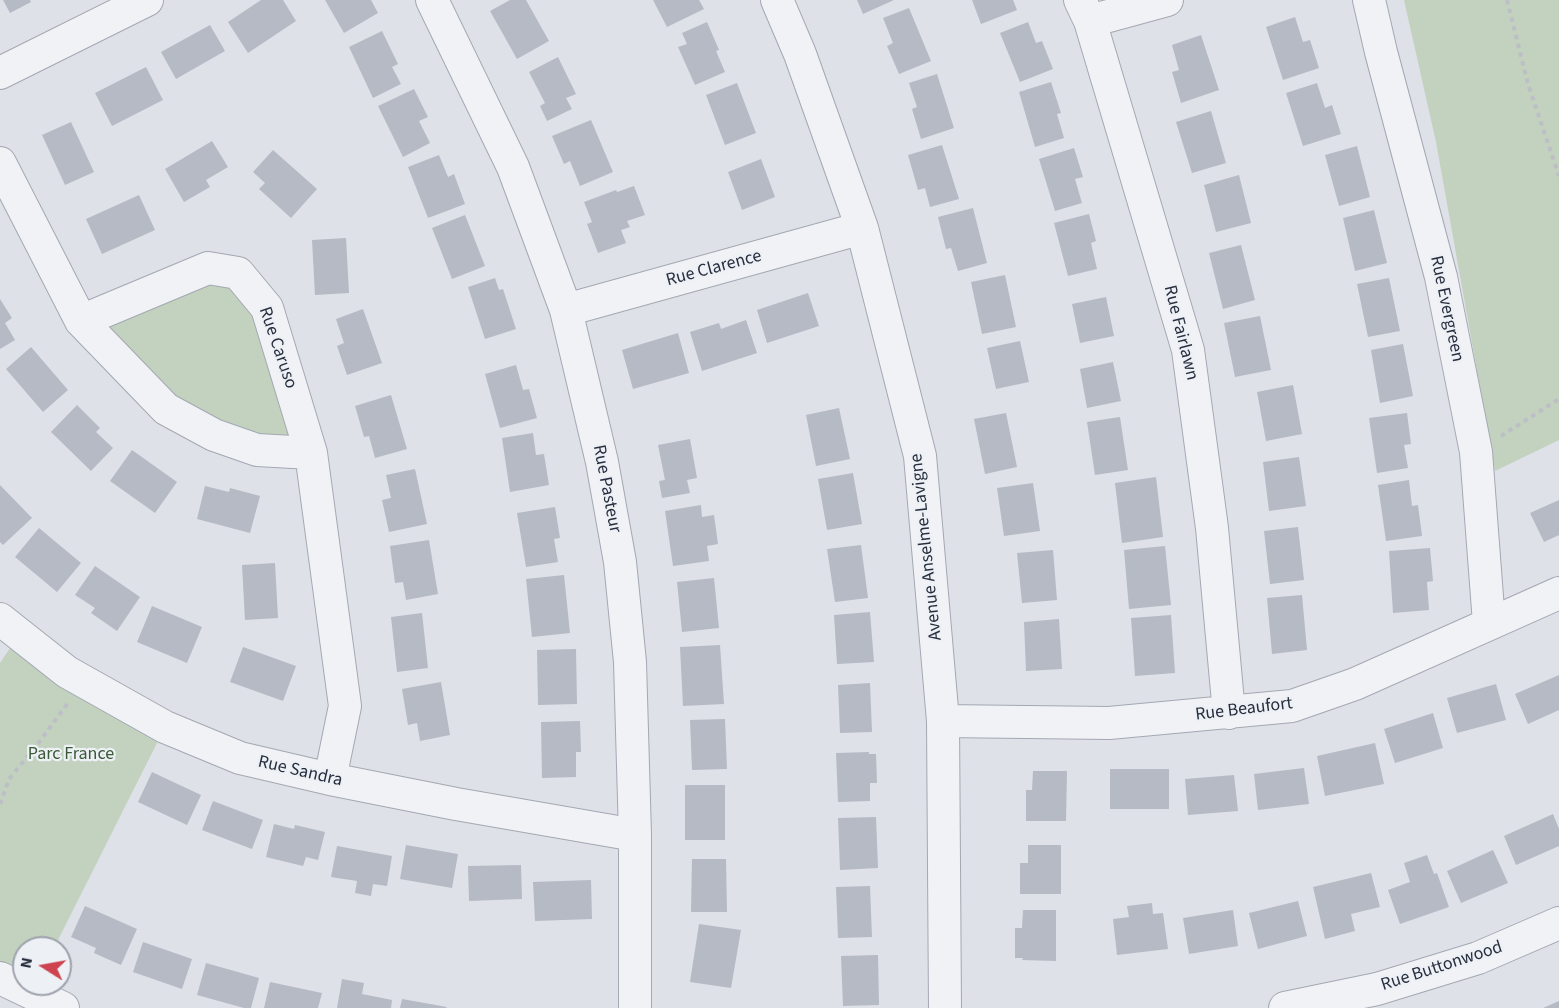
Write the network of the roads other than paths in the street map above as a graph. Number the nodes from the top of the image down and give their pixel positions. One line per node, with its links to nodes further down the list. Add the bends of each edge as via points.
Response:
1 (147, 0): 7 (street)
2 (432, 0): 10 (street, Rue Pasteur, via 513,167)
3 (777, 0): 9 (street, Avenue Anselme-Lavigne)
4 (1167, 0): 6 (street)
5 (1369, 0): 15 (street, Rue Evergreen, via 1441,277 1476,452)
6 (1085, 11): 16 (street, Rue Fairlawn, via 1188,350 1212,528)
7 (0, 73)
8 (0, 163): 11 (street)
9 (862, 228): 10 (street, Rue Clarence); 17 (street, Avenue Anselme-Lavigne, via 920,456)
10 (566, 310): 19 (street, Rue Pasteur, via 602,462 620,562 630,662)
11 (81, 321): 12 (street, via 166,408 214,435 256,450); 12 (street, Rue Caruso, via 208,268 238,273 267,308)
12 (311, 453): 18 (street, Rue Caruso, via 345,706)
13 (1559, 592): 15 (street, Rue Beaufort)
14 (0, 619): 18 (street, Rue Sandra, via 67,672 165,727 240,758)
15 (1490, 624): 16 (street, Rue Beaufort, via 1355,684 1292,706)
16 (1229, 713): 17 (street, Rue Beaufort, via 1109,723)
17 (943, 721): 24 (street, Avenue Anselme-Lavigne)
18 (330, 779): 19 (street, Rue Sandra)
19 (635, 835): 23 (street, Rue Pasteur)
20 (1559, 923): 25 (street, Rue Buttonwood, via 1478,958 1377,989)
21 (0, 978): 22 (street)
22 (63, 1008)
23 (634, 1008)
24 (945, 1008)
25 (1286, 1008)

